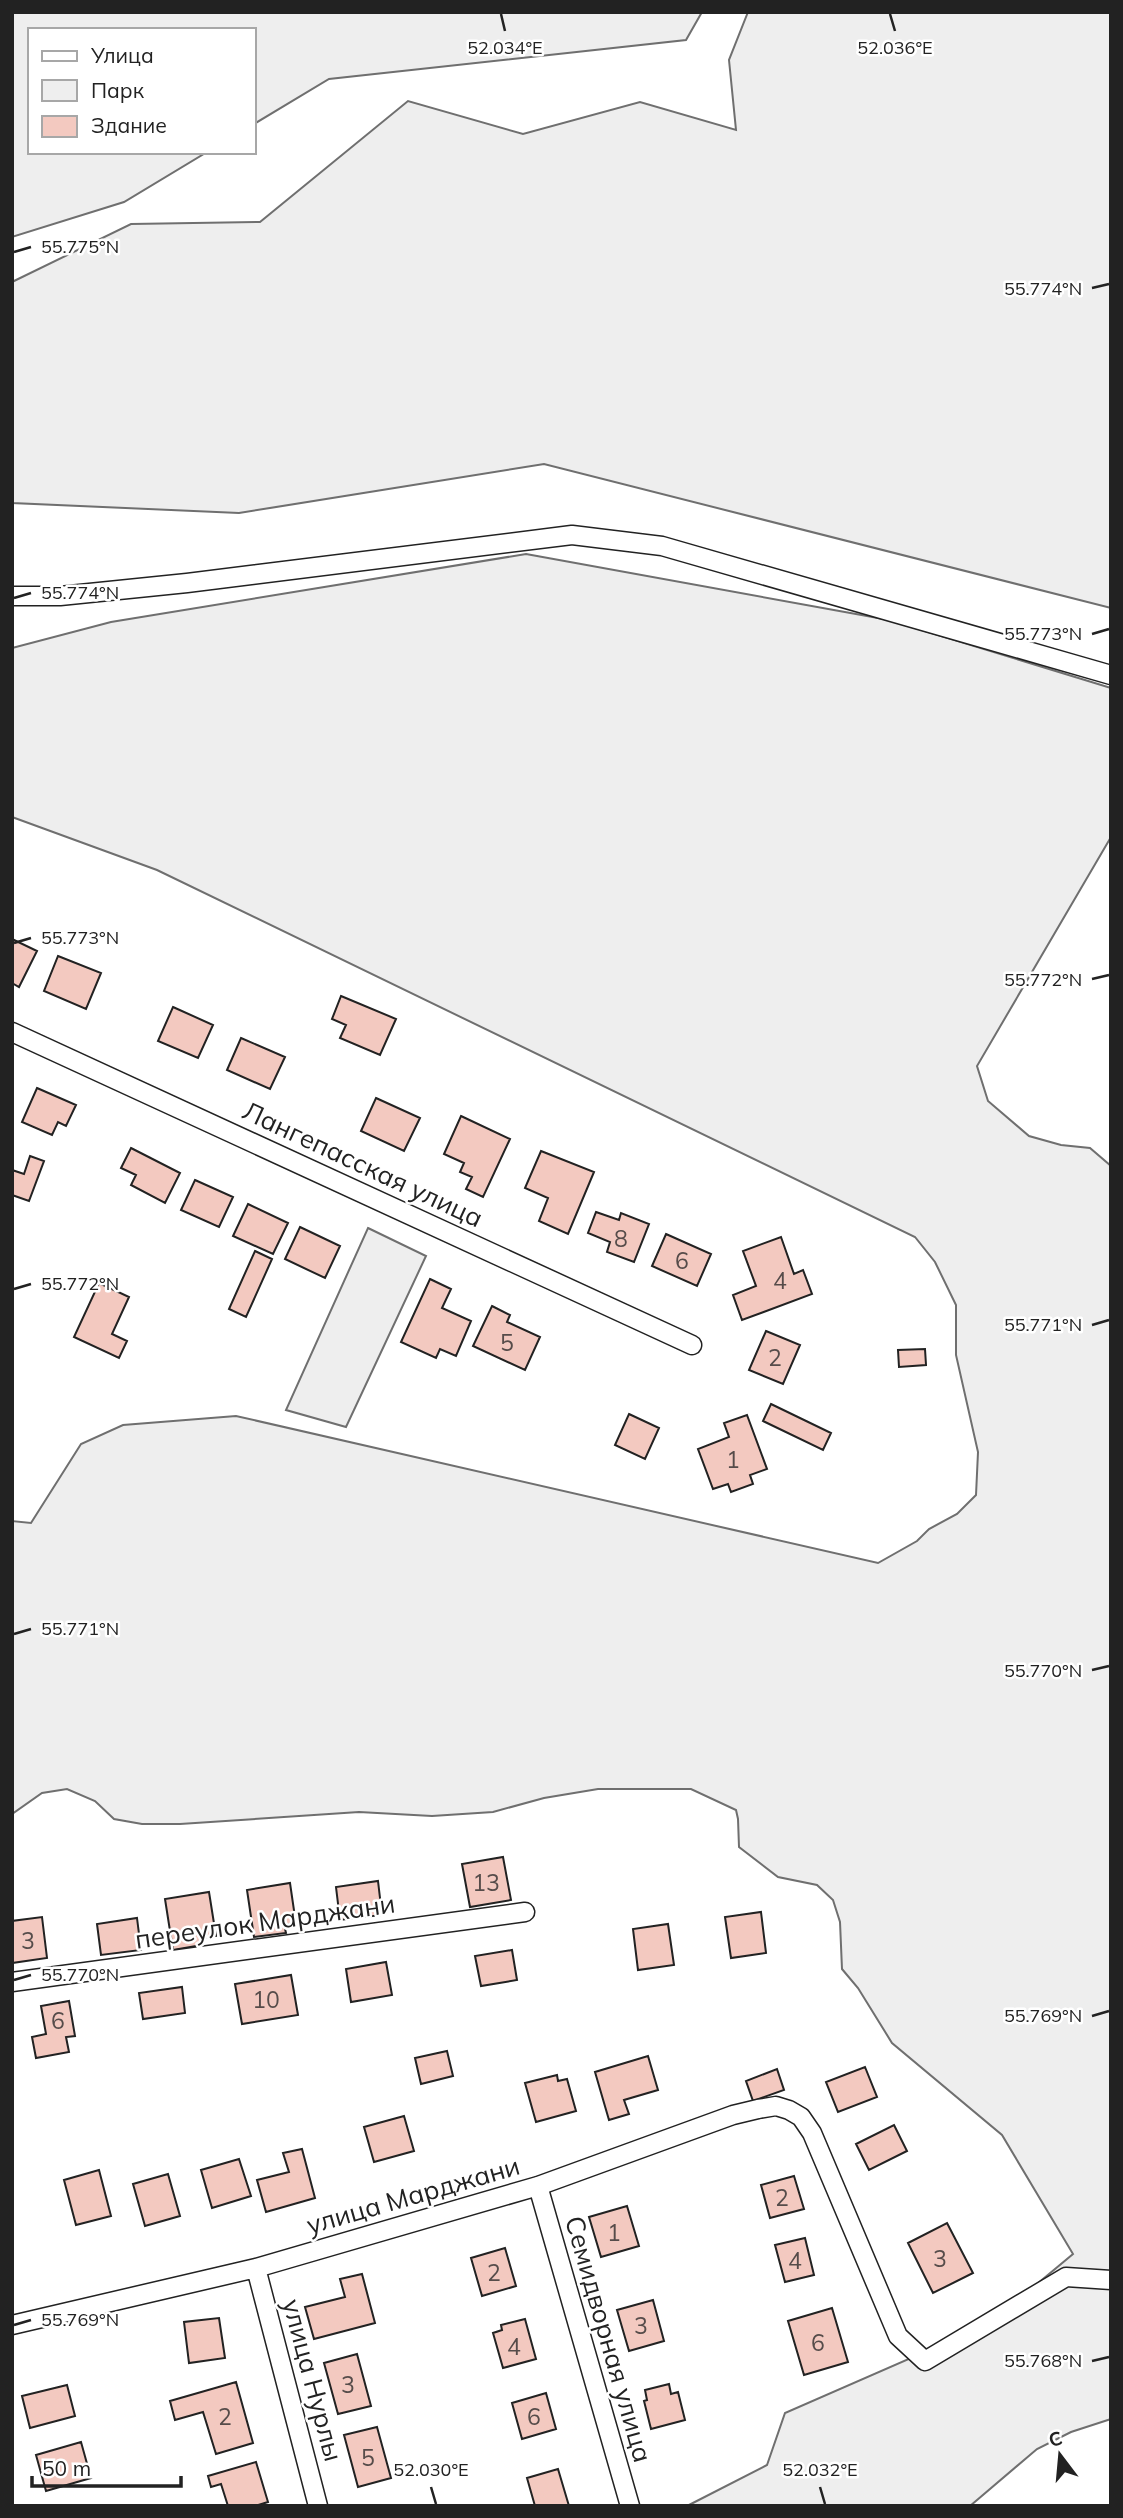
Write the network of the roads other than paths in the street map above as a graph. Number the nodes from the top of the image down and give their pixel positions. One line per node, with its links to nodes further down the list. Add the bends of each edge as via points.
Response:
1 (12, 596): 2 (street, via 136,588 572,535 663,546)
2 (1111, 675)
3 (12, 1032): 4 (street, Лангепасская улица)
4 (692, 1345)
5 (525, 1912): 6 (street, переулок Марджани)
6 (12, 1982)
7 (538, 2186): 8 (street, улица Марджани); 9 (street, улица Марджани, via 733,2115 776,2106 800,2117 812,2133 898,2336 925,2361 1066,2277); 12 (street, Семидворная улица)
8 (256, 2268): 10 (street, улица Марджани); 11 (street, улица Нурлы)
9 (1111, 2280)
10 (12, 2325)
11 (318, 2506)
12 (630, 2506)

